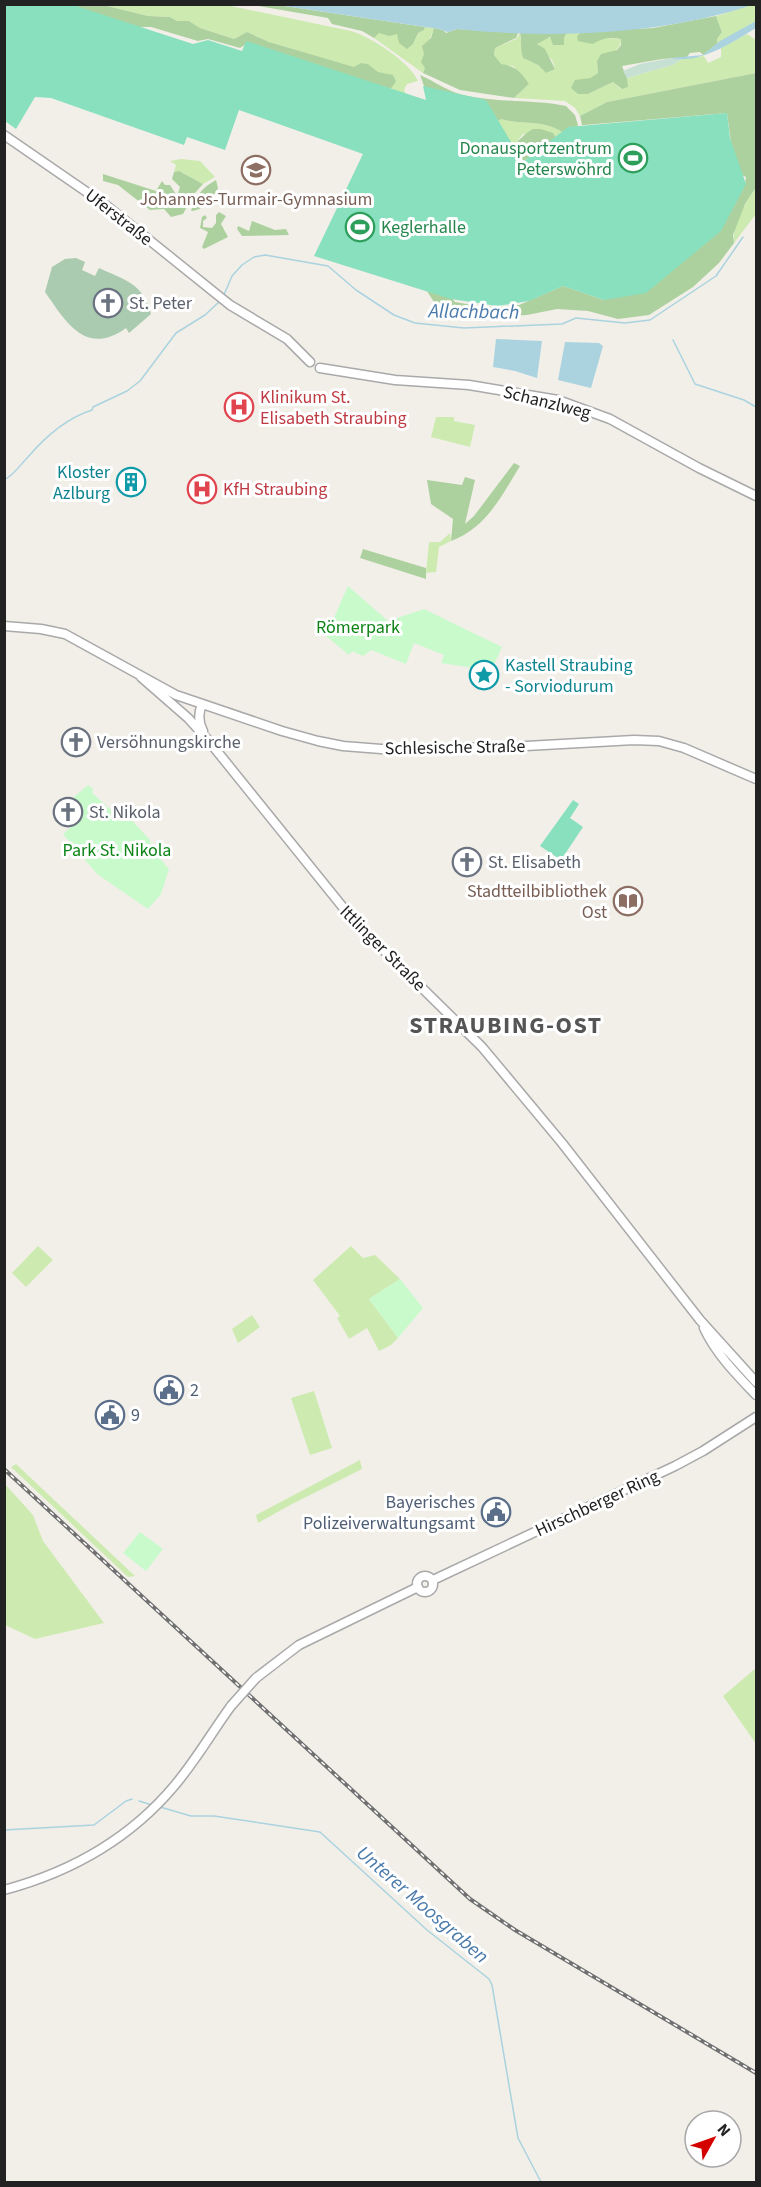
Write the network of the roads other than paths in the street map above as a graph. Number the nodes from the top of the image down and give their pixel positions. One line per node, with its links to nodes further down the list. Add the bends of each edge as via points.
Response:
1 (4, 135): 2 (street, Uferstraße, via 107,206 230,305 287,339 309,361 313,371)
2 (320, 368): 3 (street, Schanzlweg, via 395,380 469,385 558,400 610,419)
3 (756, 495)
4 (4, 626): 5 (street, Ittlinger Straße, via 65,634)
5 (141, 677): 6 (street, Ittlinger Straße); 8 (street, Ittlinger Straße)
6 (156, 686): 7 (street, Schlesische Straße)
7 (202, 704): 8 (street, Ittlinger Straße, via 199,724); 9 (street, Schlesische Straße, via 300,737 356,747 478,748 659,741)
8 (208, 740): 10 (street, Ittlinger Straße, via 354,921 470,1033 517,1088)
9 (756, 779)
10 (700, 1320): 11 (street, Ittlinger Straße); 12 (street, Ittlinger Straße, via 716,1350)
11 (756, 1382)
12 (756, 1395)
13 (756, 1417): 14 (street, Hirschberger Ring, bridge, via 675,1466 432,1580 429,1591 418,1587 299,1645 256,1678 191,1763 142,1818 111,1843 73,1865)
14 (4, 1890)

